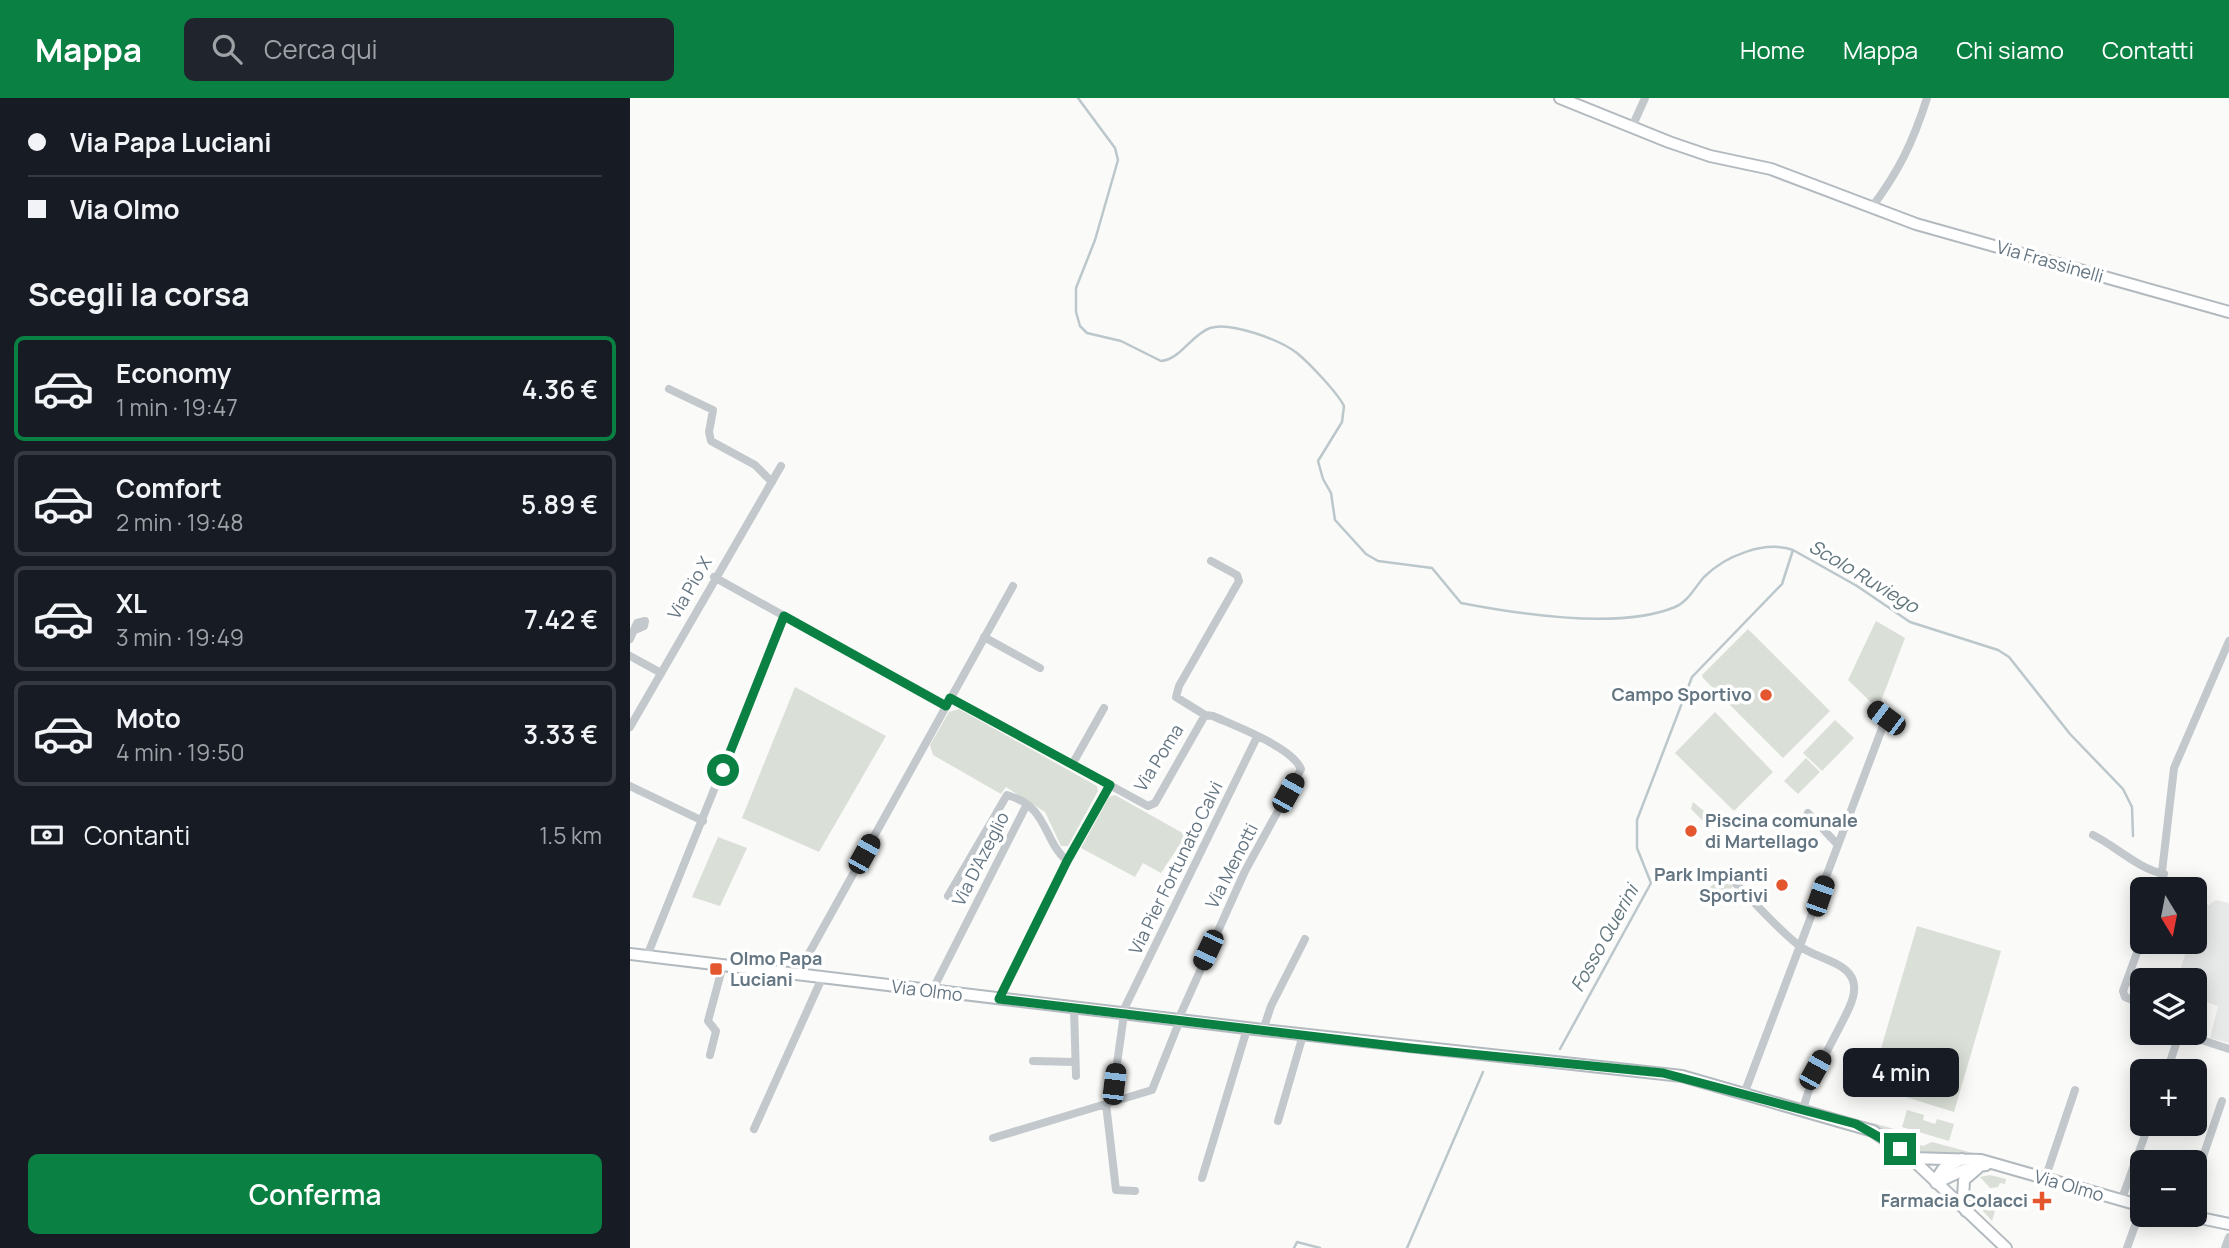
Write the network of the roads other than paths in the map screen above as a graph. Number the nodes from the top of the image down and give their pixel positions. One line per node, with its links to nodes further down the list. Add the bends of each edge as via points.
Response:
1 (1560, 98): 4 (street, Via Frassinelli)
2 (1645, 98): 5 (street)
3 (1927, 98): 6 (street, via 1898,173)
4 (1575, 101): 5 (street, Via Frassinelli)
5 (1632, 127): 6 (street, Via Frassinelli, via 1710,156 1771,169)
6 (1872, 207): 7 (street, Via Frassinelli, via 1916,224)
7 (2229, 312)
8 (669, 389): 10 (street, via 713,410 711,441 755,465)
9 (781, 466): 10 (street, Via Pio X)
10 (772, 482): 12 (street, Via Pio X)
11 (1211, 561): 23 (street, via 1239,580 1175,695)
12 (714, 577): 14 (street, Via Poma); 19 (street, Via Pio X)
13 (1013, 586): 15 (street)
14 (784, 616): 20 (street, Via Poma); 31 (street)
15 (984, 637): 18 (street); 20 (street)
16 (2229, 641): 35 (street, via 2174,768)
17 (630, 656): 19 (street)
18 (1040, 668)
19 (661, 673): 24 (street, Via Pio X)
20 (948, 702): 26 (street, Via Poma); 45 (street)
21 (1104, 708): 26 (street)
22 (1874, 709): 33 (street, via 1886,718)
23 (1205, 715): 25 (street); 27 (street, Via Poma, via 1151,805)
24 (630, 727)
25 (1257, 737): 53 (street, Via Pier Fortunato Calvi); 54 (street, Via Menotti, via 1300,766 1213,938)
26 (1073, 763): 27 (street, Via Poma)
27 (1110, 785): 34 (street)
28 (630, 786): 31 (street)
29 (1026, 806): 34 (street, Via D'Azeglio, via 1042,817); 38 (street, via 1009,795 1004,797); 49 (street, Via D'Azeglio)
30 (1808, 813): 33 (street)
31 (703, 821): 43 (street)
32 (2093, 835): 35 (street, via 2139,865)
33 (1838, 845): 40 (street)
34 (1067, 861): 50 (street)
35 (2164, 871): 36 (street)
36 (2163, 877)
37 (1736, 884): 40 (street)
38 (948, 896)
39 (1305, 939): 56 (street)
40 (1801, 948): 66 (street); 69 (street, via 1841,965 1853,993 1812,1076)
41 (630, 954): 43 (street, Via Olmo)
42 (2137, 954): 47 (street)
43 (647, 956): 44 (street, Via Olmo)
44 (723, 965): 45 (street, Via Olmo); 60 (street, via 708,1021 716,1031)
45 (797, 975): 46 (street, Via Olmo)
46 (822, 978): 49 (street, Via Olmo); 71 (street)
47 (2127, 981): 48 (street); 51 (street, via 2124,997)
48 (2130, 982)
49 (932, 991): 50 (street, Via Olmo)
50 (999, 999): 52 (street, Via Olmo)
51 (2130, 999)
52 (1074, 1008): 53 (street, Via Olmo); 62 (street)
53 (1124, 1014): 54 (street, Via Olmo); 64 (street)
54 (1179, 1020): 55 (street, Via Olmo); 68 (street, Via Menotti, via 1152,1090)
55 (1247, 1028): 56 (street, Via Olmo); 79 (street)
56 (1263, 1030): 57 (street, Via Olmo)
57 (1303, 1035): 66 (street, Via Olmo, via 1663,1073); 70 (street)
58 (2207, 1042): 59 (street)
59 (2229, 1049)
60 (710, 1055)
61 (1033, 1061): 62 (street)
62 (1075, 1062): 63 (street)
63 (1076, 1076)
64 (1114, 1084)
65 (2076, 1090): 80 (street)
66 (1744, 1094): 69 (street, Via Olmo)
67 (2222, 1101): 74 (street)
68 (1106, 1104): 73 (street); 82 (street, via 1116,1190)
69 (1803, 1110): 76 (street, Via Olmo, via 1873,1131)
70 (1278, 1121)
71 (754, 1129)
72 (2145, 1136): 83 (street)
73 (993, 1138)
74 (2205, 1150)
75 (1965, 1157): 76 (street, Via Olmo); 77 (street, Via Olmo); 81 (street, via 1943,1169)
76 (1911, 1158): 81 (street, Via Olmo)
77 (1996, 1165): 78 (street, Via Olmo); 80 (street, Via Olmo)
78 (1984, 1166): 81 (street, Via Olmo); 85 (street, via 1964,1180)
79 (1202, 1178)
80 (2045, 1179): 83 (street, Via Olmo)
81 (1935, 1182): 85 (street)
82 (1135, 1191)
83 (2121, 1201): 84 (street, Via Olmo)
84 (2130, 1203)
85 (1966, 1211): 90 (street)
86 (2207, 1220): 87 (street)
87 (2229, 1224)
88 (2134, 1227): 91 (street)
89 (2229, 1237): 92 (street)
90 (2006, 1248)
91 (2127, 1248)
92 (2225, 1248)

